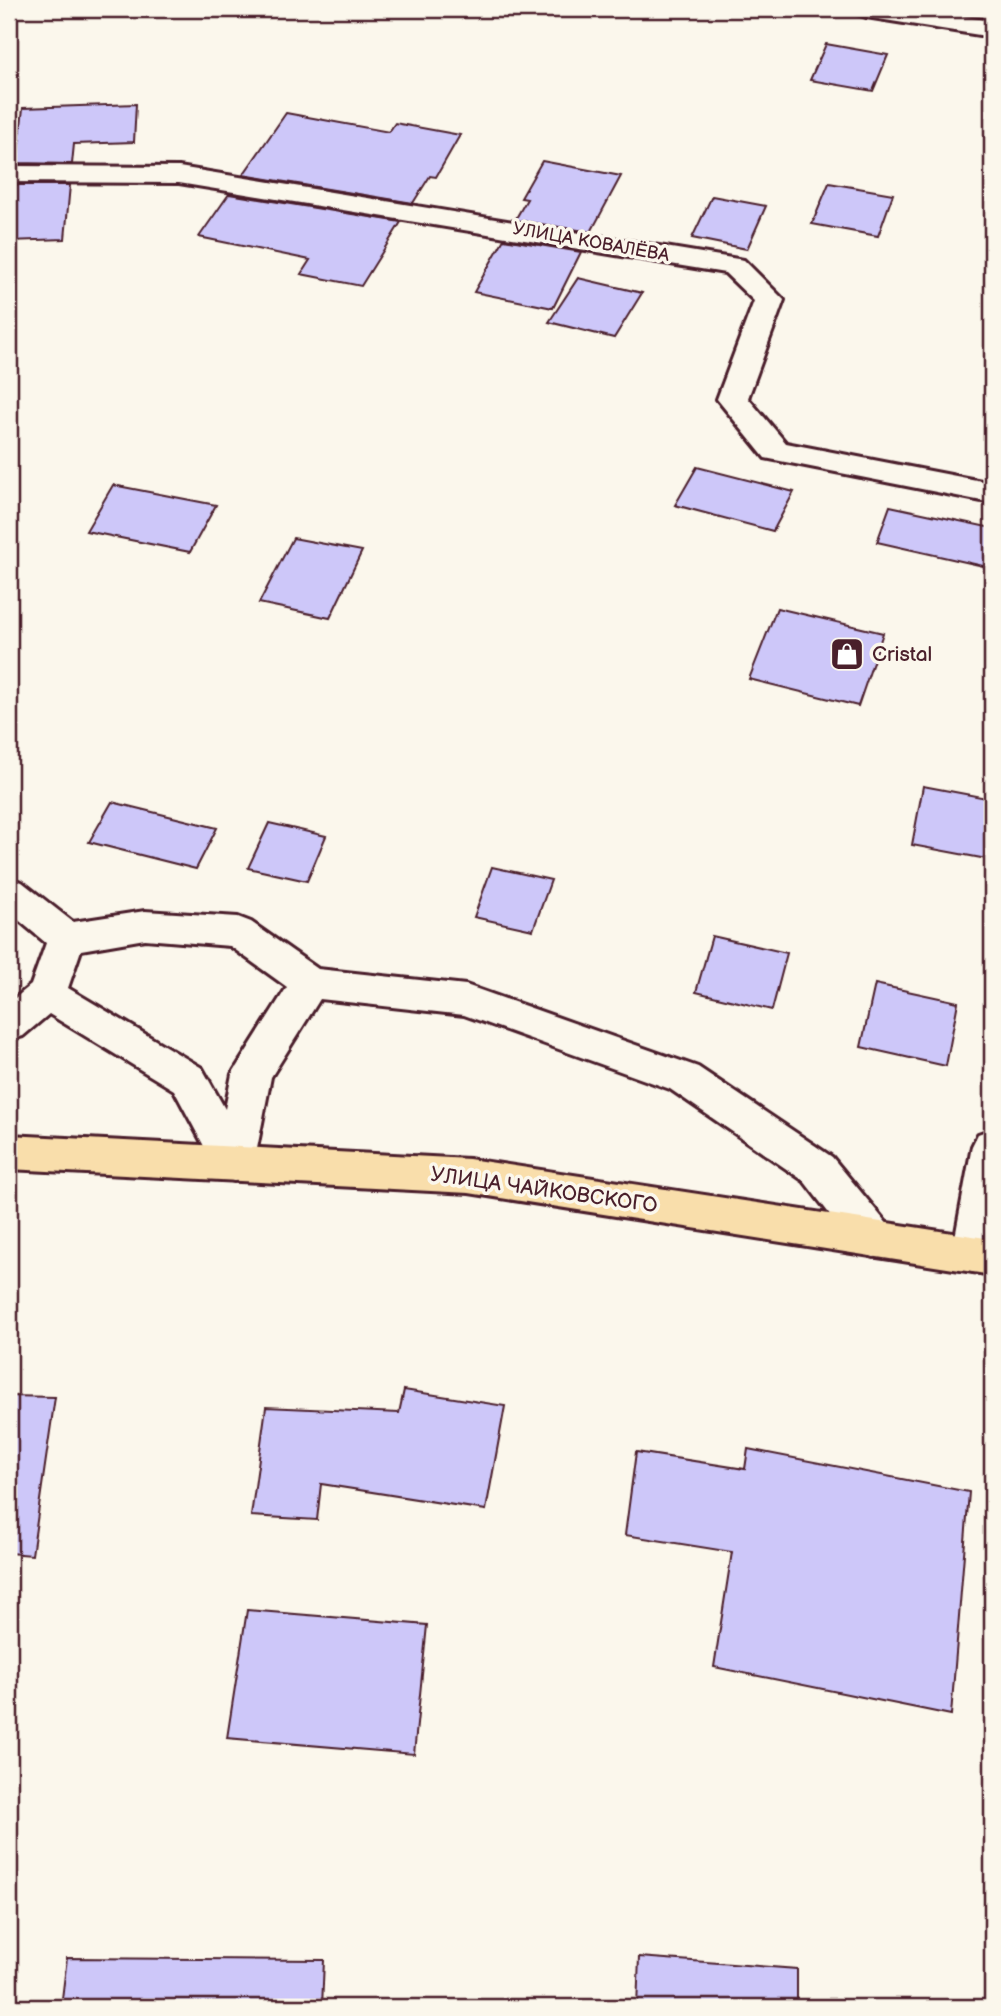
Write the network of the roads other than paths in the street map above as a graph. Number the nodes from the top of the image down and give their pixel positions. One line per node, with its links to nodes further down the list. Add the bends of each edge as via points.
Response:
1 (866, 9): 2 (street)
2 (992, 29)
3 (9, 174): 4 (street, УЛИЦА КОВАЛЁВА, via 179,176 734,267 769,300 732,399 776,451)
4 (992, 493)
5 (9, 892): 6 (street)
6 (66, 938): 7 (street, via 145,925 238,932); 8 (street)
7 (310, 983): 12 (street, via 252,1074); 13 (street, via 466,1000 684,1078 818,1169)
8 (47, 994): 9 (street); 12 (street, via 188,1079)
9 (9, 1025)
10 (992, 1146): 14 (street)
11 (9, 1152): 12 (main road, УЛИЦА ЧАЙКОВСКОГО)
12 (234, 1164): 13 (main road, УЛИЦА ЧАЙКОВСКОГО, via 469,1176)
13 (874, 1239): 14 (main road, УЛИЦА ЧАЙКОВСКОГО)
14 (983, 1256)

